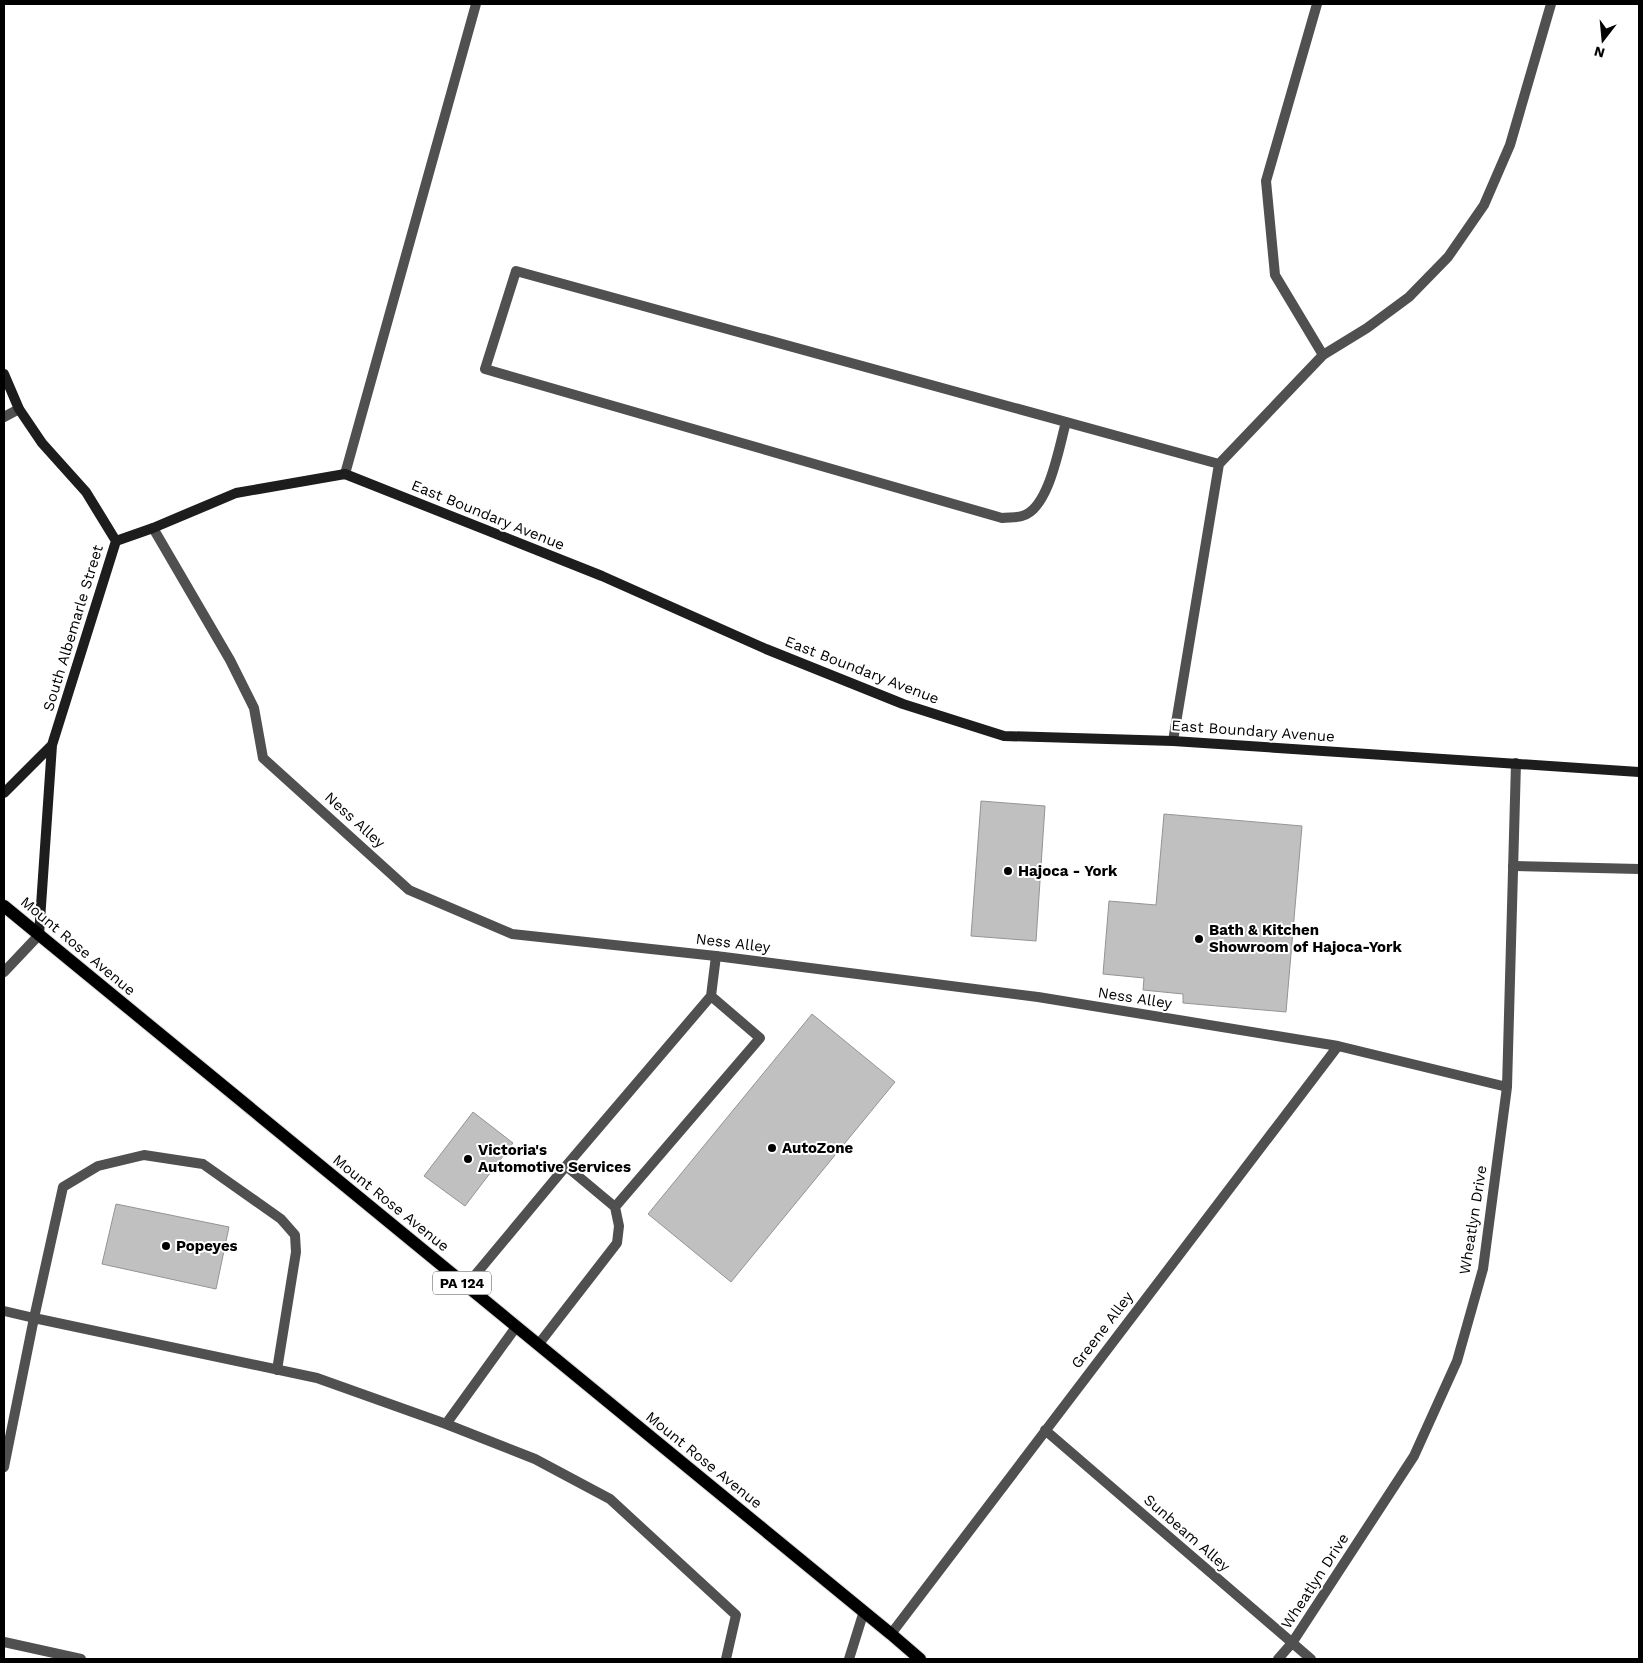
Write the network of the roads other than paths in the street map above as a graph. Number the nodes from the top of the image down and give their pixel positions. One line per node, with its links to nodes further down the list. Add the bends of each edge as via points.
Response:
1 (476, 4): 10 (street)
2 (1317, 4): 4 (street, via 1266,181 1275,275)
3 (1551, 4): 4 (street, via 1510,145 1484,205 1448,257 1409,297 1368,328)
4 (1323, 355): 9 (street)
5 (4, 374): 6 (street, South Albemarle Street)
6 (19, 409): 7 (street); 12 (street, South Albemarle Street, via 42,443 86,492)
7 (4, 417)
8 (1066, 422): 8 (street, via 516,271 485,368 1002,518 1022,516 1037,508 1047,492); 9 (street)
9 (1219, 464): 13 (street)
10 (345, 474): 11 (street, via 236,493); 13 (street, East Boundary Avenue, via 602,576 766,649 904,704 1004,736)
11 (153, 528): 12 (street); 22 (street, Ness Alley, via 230,660 254,708 263,758 409,890 512,934)
12 (116, 541): 14 (street, South Albemarle Street)
13 (1173, 741): 15 (street, East Boundary Avenue)
14 (52, 746): 17 (street, South Albemarle Street); 21 (street, South Albemarle Street)
15 (1516, 763): 16 (street, East Boundary Avenue); 18 (street, Wheatlyn Drive)
16 (1639, 772)
17 (4, 793)
18 (1513, 866): 19 (street); 26 (street, Wheatlyn Drive)
19 (1639, 869)
20 (4, 906): 21 (main road, Mount Rose Avenue / PA 124)
21 (39, 936): 23 (street); 29 (main road, Mount Rose Avenue / PA 124)
22 (716, 956): 24 (street); 25 (street, Ness Alley, via 1038,997)
23 (4, 972)
24 (711, 996): 27 (street); 28 (street, via 760,1038)
25 (1338, 1046): 26 (street, Ness Alley); 36 (street, Greene Alley)
26 (1507, 1086): 41 (street, Wheatlyn Drive, via 1483,1269 1457,1360 1414,1456)
27 (566, 1166): 28 (street); 29 (street)
28 (615, 1207): 33 (street, via 619,1226 617,1243)
29 (466, 1286): 32 (main road, Mount Rose Avenue / PA 124)
30 (4, 1311): 31 (street)
31 (34, 1318): 34 (street); 34 (street, via 63,1187 98,1166 144,1155 203,1164 281,1219 295,1235 296,1252); 37 (street)
32 (516, 1327): 33 (main road, Mount Rose Avenue / PA 124); 35 (street)
33 (538, 1345): 38 (main road, Mount Rose Avenue / PA 124)
34 (277, 1370): 35 (street, via 317,1378)
35 (446, 1424): 43 (street, via 536,1459 610,1499 736,1615)
36 (1045, 1430): 39 (street, Greene Alley); 41 (street, Sunbeam Alley)
37 (4, 1466)
38 (864, 1611): 39 (main road, Mount Rose Avenue / PA 124); 44 (street)
39 (891, 1634): 45 (main road, Mount Rose Avenue / PA 124)
40 (4, 1642): 42 (street)
41 (1292, 1643): 46 (street, Wheatlyn Drive); 47 (street, Sunbeam Alley)
42 (81, 1659)
43 (726, 1659)
44 (849, 1659)
45 (920, 1659)
46 (1278, 1659)
47 (1311, 1659)

